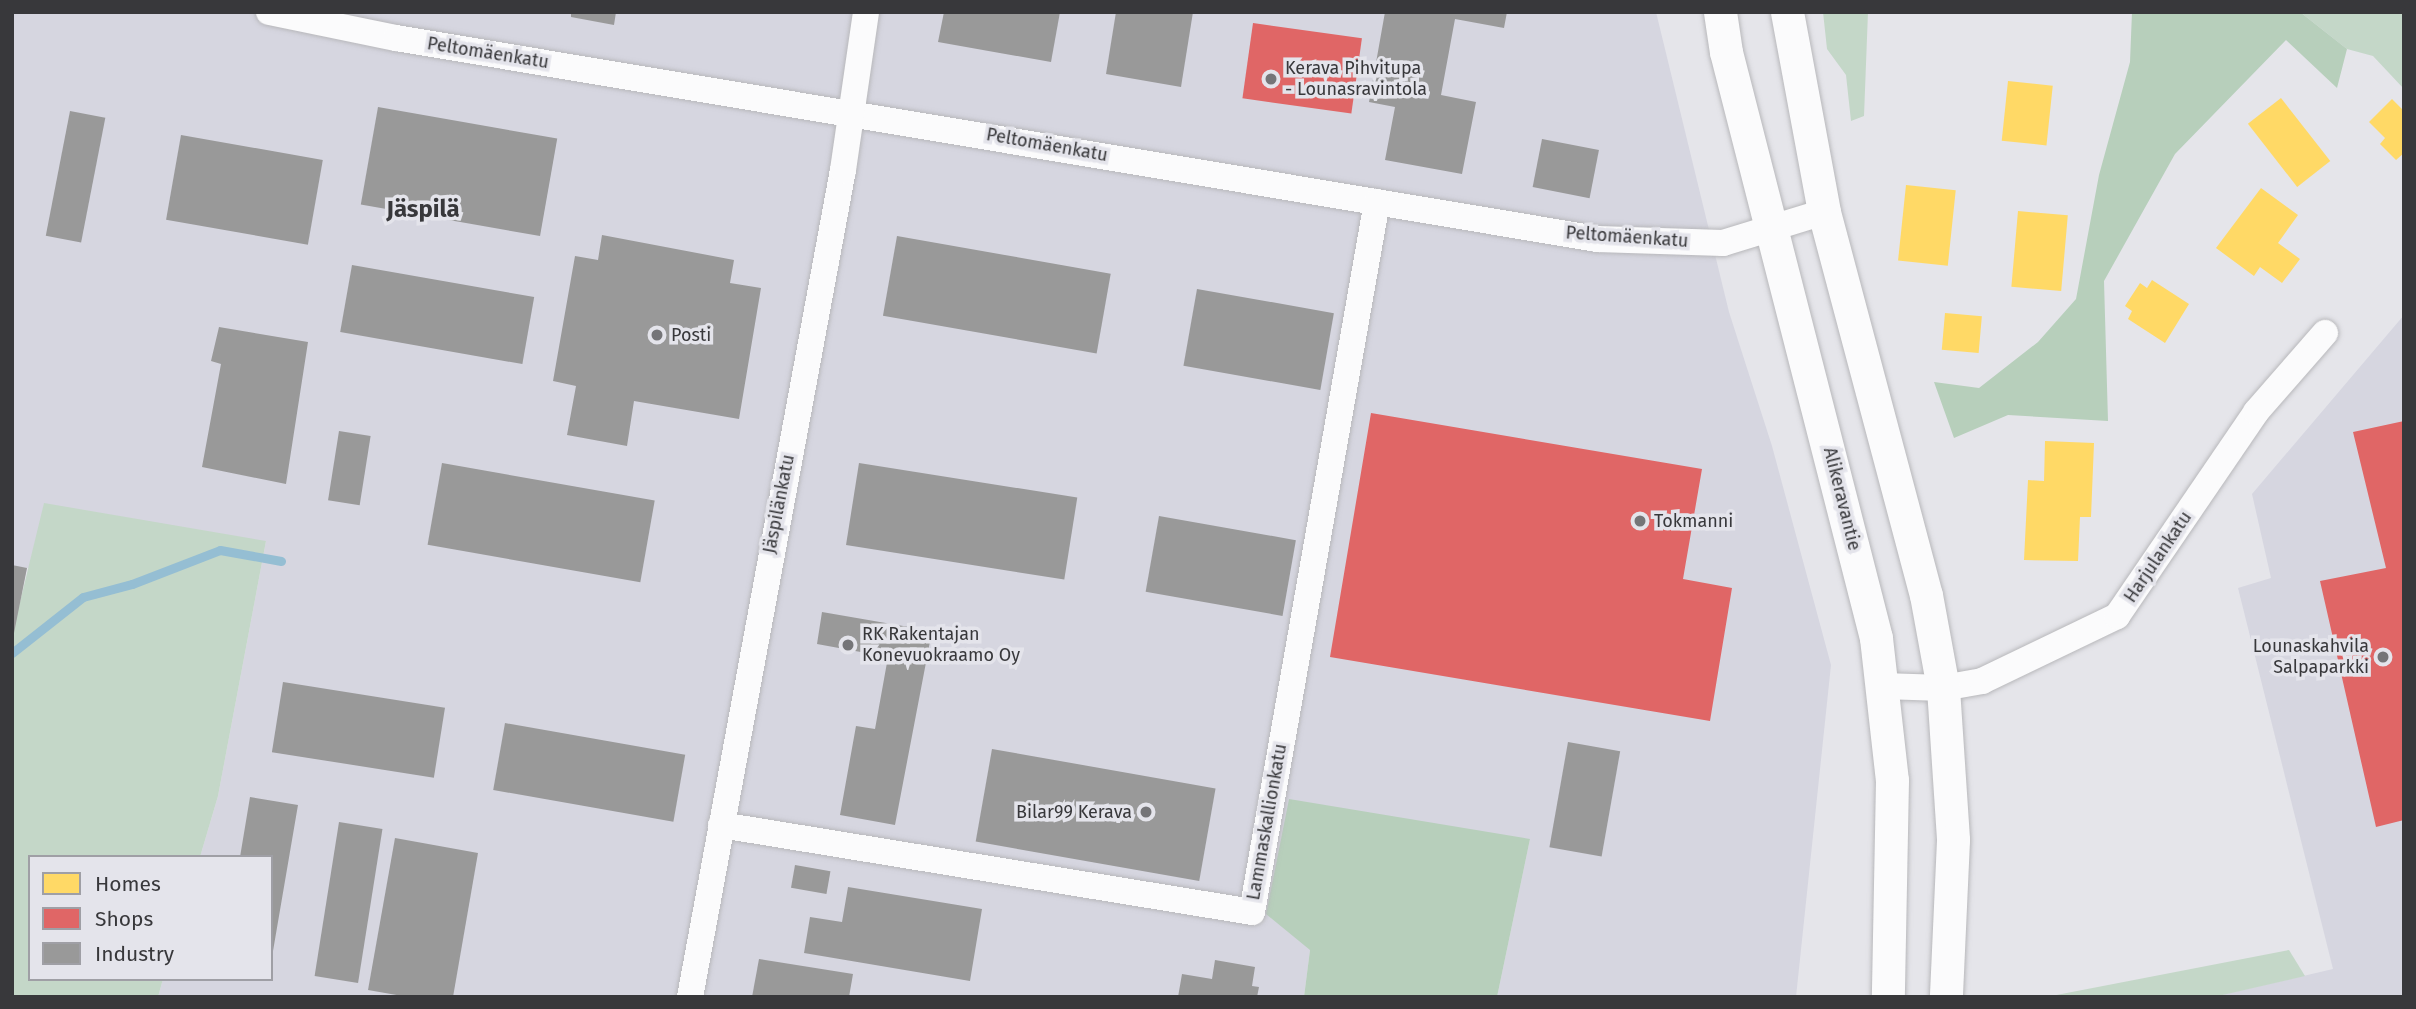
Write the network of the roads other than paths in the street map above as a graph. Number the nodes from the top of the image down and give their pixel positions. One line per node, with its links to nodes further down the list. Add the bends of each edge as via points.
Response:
1 (269, 12): 5 (street, Peltomäenkatu, via 396,38)
2 (866, 12): 5 (street, Jäspilänkatu)
3 (1720, 12): 8 (street, Alikeravantie)
4 (1787, 12): 7 (street)
5 (853, 112): 6 (street, Peltomäenkatu); 12 (street, Jäspilänkatu)
6 (1377, 202): 8 (street, Peltomäenkatu, via 1597,239 1723,243); 12 (street, Lammaskallionkatu, via 1252,912)
7 (1824, 212): 8 (street, Peltomäenkatu); 11 (street, via 1926,595)
8 (1773, 230): 10 (street, Alikeravantie, via 1840,487)
9 (2325, 333): 11 (street, Harjulankatu, via 2256,412 2117,616 1982,681)
10 (1883, 686): 11 (street, Harjulankatu); 14 (street, Alikeravantie, via 1892,780)
11 (1943, 688): 15 (street, via 1953,840)
12 (721, 825): 13 (street, Jäspilänkatu)
13 (690, 997)
14 (1888, 997)
15 (1946, 997)

